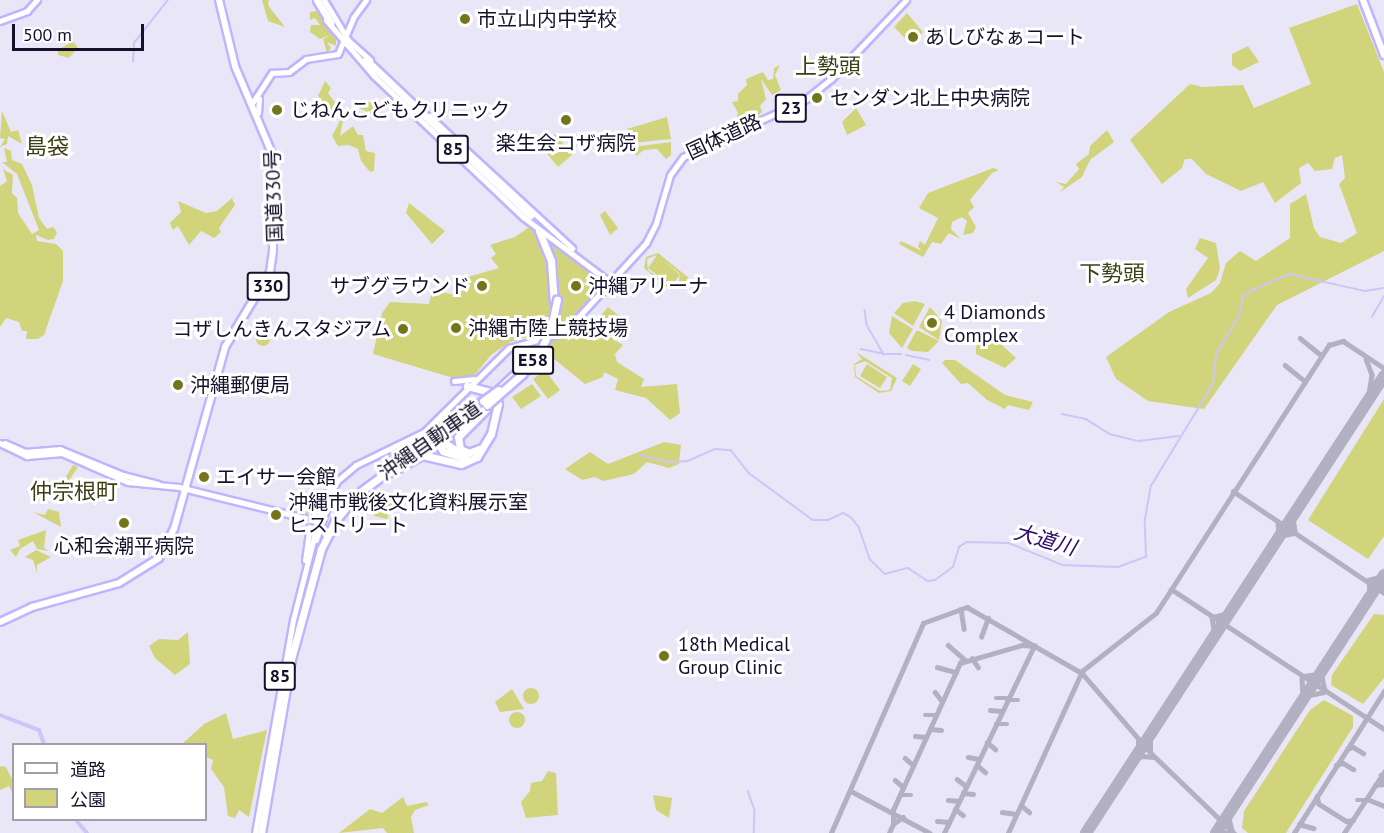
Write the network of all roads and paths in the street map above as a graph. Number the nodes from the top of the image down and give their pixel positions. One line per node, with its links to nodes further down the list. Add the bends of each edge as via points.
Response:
1 (37, 0): 7 (main road, via 27,11)
2 (221, 0): 13 (highway, 国道330号 / 330); 15 (highway, 国道330号 / 330, via 235,66)
3 (319, 0): 8 (highway); 9 (main road, 85); 9 (main road, 85)
4 (366, 0): 9 (main road, via 353,18)
5 (904, 0): 19 (main road, 国体道路 / 23, via 831,80 806,99 683,157 670,176 651,235)
6 (1365, 0): 10 (highway); 11 (highway)
7 (0, 21)
8 (331, 21)
9 (345, 43): 14 (main road, via 334,57 306,59 289,72 272,73); 19 (main road, 85); 19 (main road, 85, via 374,76 523,217)
10 (1384, 45)
11 (1384, 55)
12 (365, 61): 17 (highway)
13 (250, 96): 14 (main road, via 255,100); 15 (highway, 国道330号 / 330)
14 (260, 96): 15 (main road); 16 (main road)
15 (253, 104): 16 (highway, 国道330号 / 330); 31 (highway, 国道330号 / 330, via 272,159 272,267 265,285 225,347)
16 (258, 113): 31 (highway, 国道330号 / 330, via 274,152 275,265 265,292 229,344)
17 (529, 216)
18 (541, 233): 20 (highway, 沖縄自動車道 / E58, via 553,269)
19 (610, 281): 23 (main road, 85, via 565,330 509,348)
20 (556, 300): 21 (highway, 沖縄自動車道 / E58, bridge, via 544,337); 24 (highway, 沖縄自動車道 / E58, bridge, via 543,344 512,383)
21 (527, 363): 24 (highway, bridge); 24 (highway, 沖縄自動車道 / E58, bridge)
22 (454, 381): 23 (main road)
23 (471, 383): 27 (highway, via 488,394 495,405); 28 (highway, via 494,395 498,410); 29 (main road, 85, via 424,432); 30 (main road, 85, via 423,430 355,464)
24 (486, 404): 25 (highway, 沖縄自動車道); 27 (highway, via 459,433 457,441 467,452); 28 (highway, via 444,421 435,434 439,447 453,458 470,459)
25 (437, 438): 27 (highway, via 467,456); 32 (highway, 沖縄自動車道); 34 (highway, 沖縄自動車道, via 357,495)
26 (0, 441): 31 (main road, via 25,452 60,449 119,474)
27 (483, 442)
28 (482, 451): 32 (highway, via 472,461 461,464 429,455 415,458)
29 (345, 473): 35 (main road, via 329,498); 36 (main road, 85, via 323,502)
30 (330, 487): 33 (main road); 36 (main road, 85, via 317,513)
31 (185, 489): 33 (main road); 37 (highway, 国道330号 / 330, via 170,539 159,558 143,570 84,595 32,607)
32 (364, 491): 34 (highway, 沖縄自動車道)
33 (312, 519): 35 (main road, bridge); 36 (main road)
34 (337, 521): 39 (highway, 沖縄自動車道, via 316,569 303,620)
35 (322, 522): 36 (main road)
36 (306, 564): 38 (main road, 85)
37 (0, 622)
38 (253, 833)
39 (262, 833)

